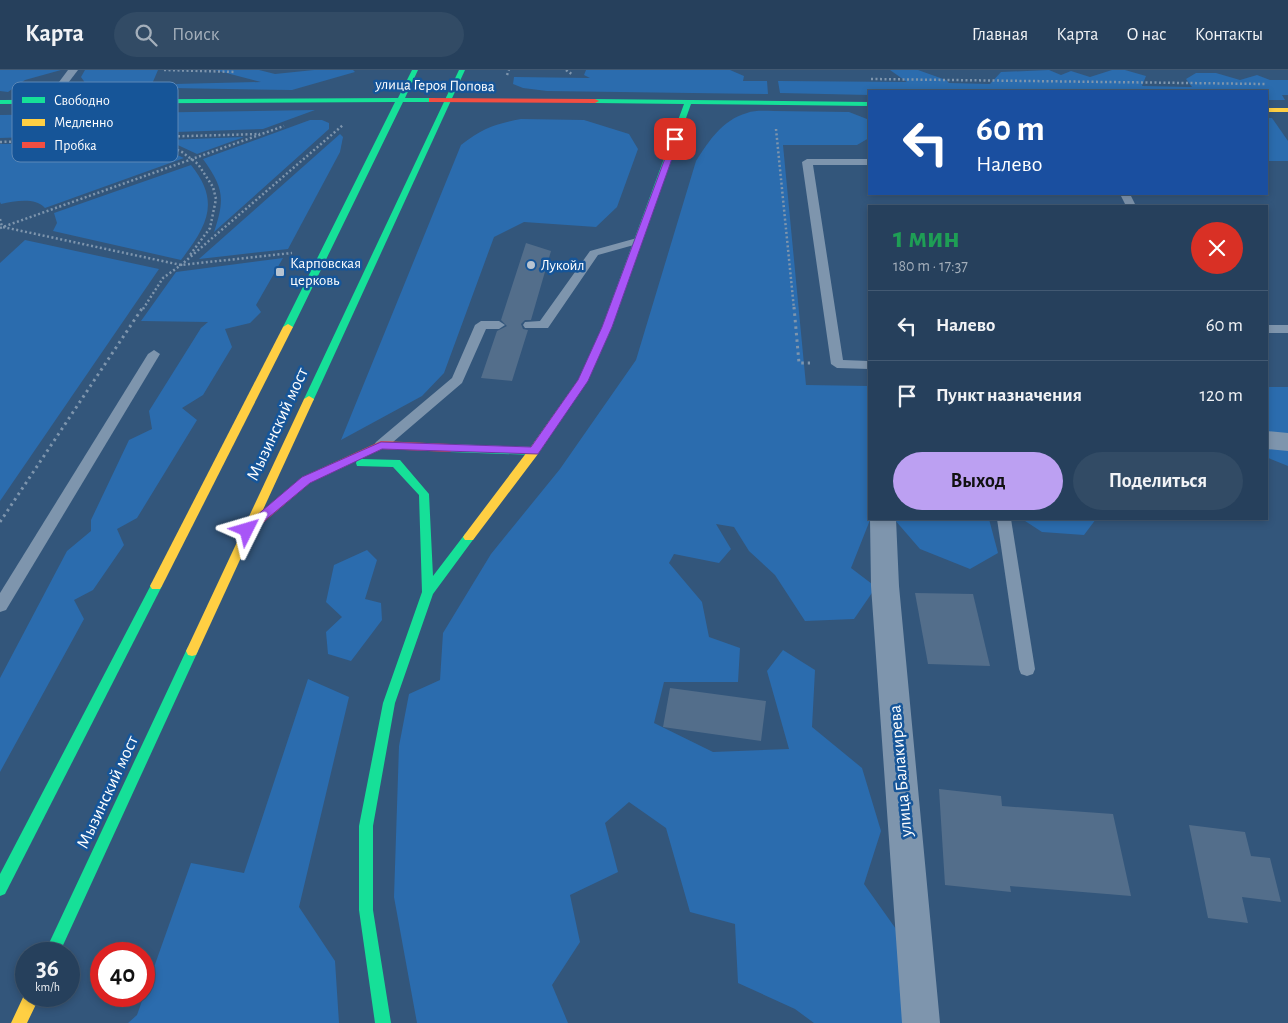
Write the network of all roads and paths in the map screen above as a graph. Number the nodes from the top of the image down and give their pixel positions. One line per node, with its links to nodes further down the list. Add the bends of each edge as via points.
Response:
1 (73, 70): 9 (lane)
2 (415, 70): 11 (street, Мызинский мост)
3 (462, 70): 12 (street, Мызинский мост)
4 (509, 70): 6 (path, via 507,75)
5 (566, 70): 7 (path, via 573,76)
6 (502, 75)
7 (564, 75)
8 (869, 79): 10 (path)
9 (64, 82)
10 (1269, 84)
11 (401, 99): 12 (street, улица Героя Попова); 13 (street, улица Героя Попова); 50 (street, Мызинский мост, via 317,271)
12 (447, 100): 14 (street, улица Героя Попова); 46 (street, Мызинский мост)
13 (178, 101)
14 (688, 104): 15 (street, улица Героя Попова); 28 (street)
15 (868, 104)
16 (1268, 110): 17 (street)
17 (1288, 110)
18 (775, 121): 36 (path, via 799,363)
19 (346, 123): 30 (path)
20 (288, 125): 21 (path)
21 (263, 134): 22 (path); 24 (path)
22 (178, 136)
23 (178, 150): 24 (path)
24 (193, 160): 27 (path); 30 (path, via 213,187 216,199 210,228)
25 (868, 162): 36 (lane, via 807,162)
26 (0, 219): 27 (path)
27 (1, 227): 30 (path)
28 (637, 241): 32 (lane, via 594,253 544,325); 41 (street, via 607,327 583,381)
29 (296, 252): 30 (path)
30 (181, 265): 45 (path, via 163,278)
31 (499, 325): 40 (lane, via 481,325 458,380)
32 (529, 325)
33 (1268, 329): 34 (lane)
34 (1288, 329)
35 (154, 354): 48 (lane)
36 (837, 364): 37 (lane)
37 (868, 365)
38 (1268, 440): 39 (street)
39 (1288, 442)
40 (381, 445): 41 (street); 42 (street)
41 (534, 451): 47 (street)
42 (342, 463): 46 (street, via 306,480); 47 (street, via 396,463 424,494)
43 (883, 520): 55 (street, улица Балакирева, via 885,586)
44 (1004, 520): 49 (lane)
45 (0, 522)
46 (247, 530): 51 (street, Мызинский мост)
47 (428, 592): 54 (street, via 389,703 366,826 366,910)
48 (0, 606)
49 (1027, 669)
50 (0, 889)
51 (57, 942)
52 (27, 1007): 53 (street)
53 (19, 1023)
54 (382, 1023)
55 (921, 1023)

